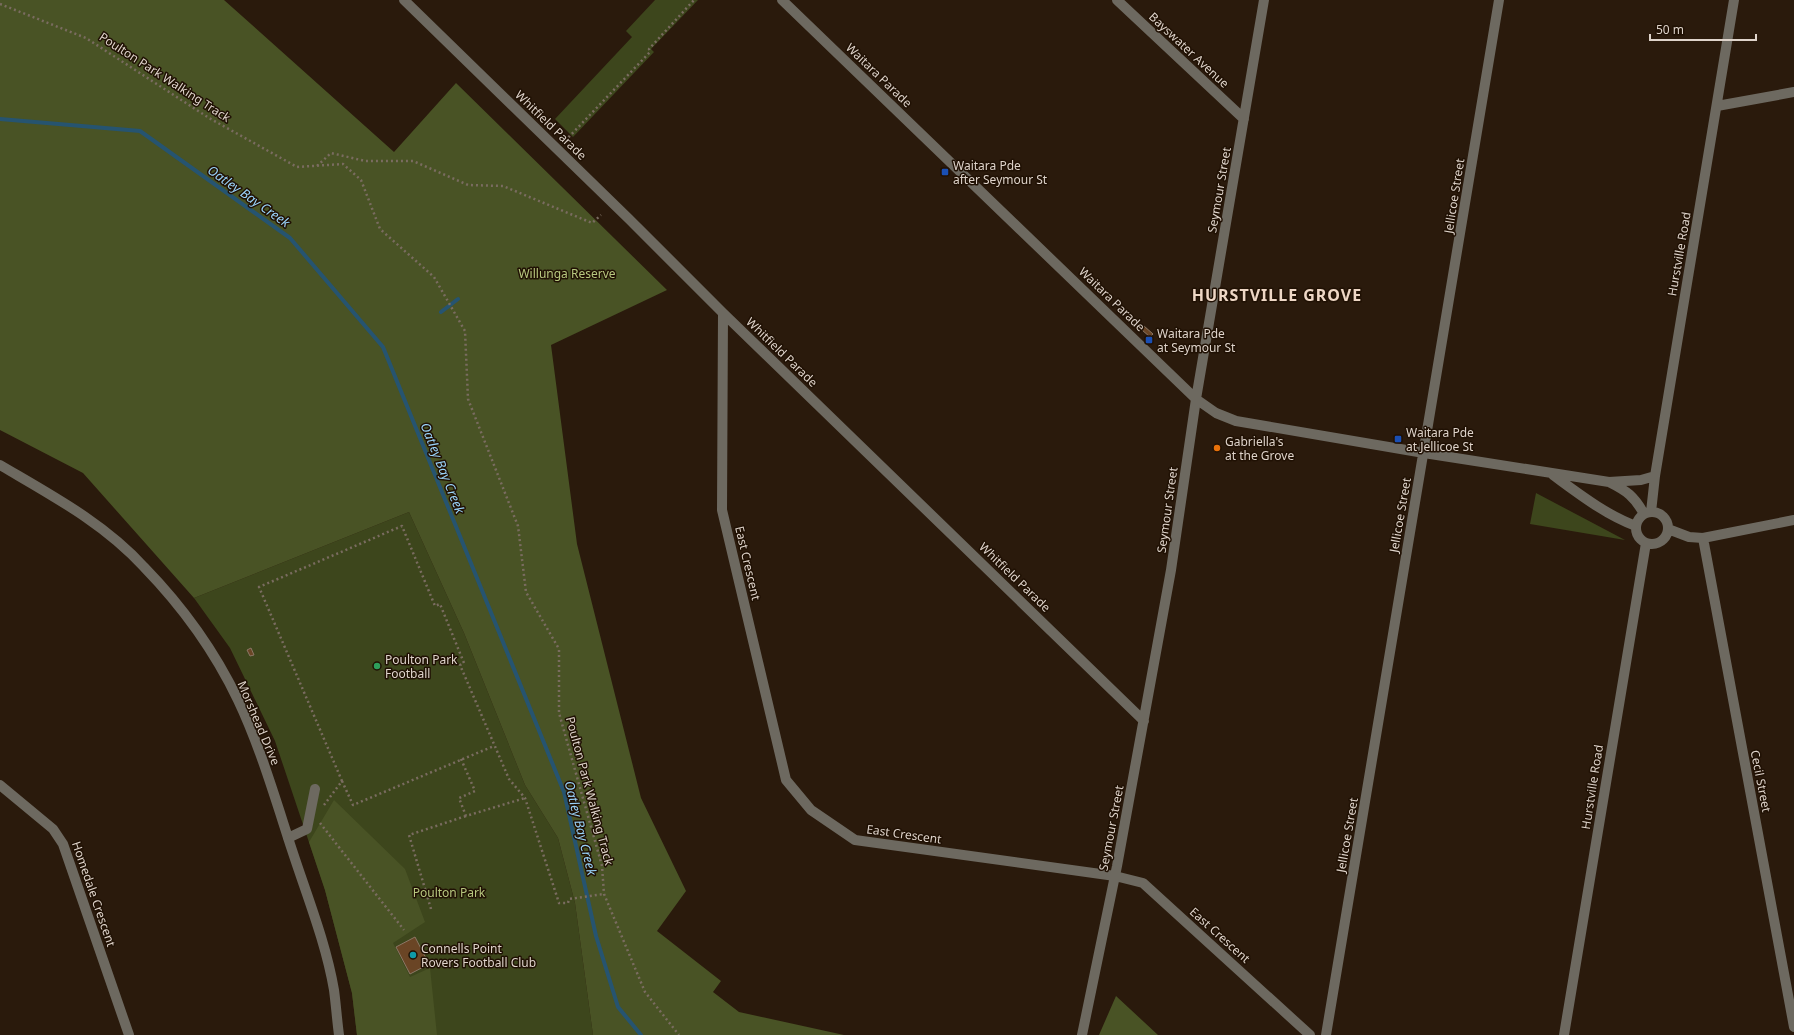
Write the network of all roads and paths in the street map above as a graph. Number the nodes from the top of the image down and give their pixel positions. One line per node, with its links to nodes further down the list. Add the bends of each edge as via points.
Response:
1 (404, 0): 12 (street, Whitfield Parade)
2 (694, 0): 12 (path, via 649,48 650,52)
3 (782, 0): 16 (street, Waitara Parade)
4 (1117, 0): 11 (street, Bayswater Avenue)
5 (1264, 0): 11 (street, Seymour Street)
6 (1499, 0): 17 (street, Jellicoe Street)
7 (1734, 0): 10 (street, Hurstville Road)
8 (0, 4): 13 (path, Poulton Park Walking Track, via 86,38 209,118 297,167)
9 (1794, 92): 10 (street)
10 (1718, 106): 20 (street, Hurstville Road)
11 (1244, 119): 16 (street, Seymour Street)
12 (558, 149): 15 (street, Whitfield Parade)
13 (317, 166): 14 (path, via 331,153 365,161 413,161 468,185 503,186 592,223); 39 (path, Poulton Park Walking Track, via 343,164 361,180 380,228 434,277 465,331 468,399 518,526 526,592 559,649 559,714 602,866)
14 (601, 215)
15 (723, 313): 28 (street, Whitfield Parade); 38 (street, East Crescent, via 722,510 786,780 811,810 855,840)
16 (1196, 399): 17 (street, Waitara Parade, via 1216,413 1236,420); 28 (street, Seymour Street, via 1171,570)
17 (1424, 453): 19 (street, Waitara Parade); 48 (street, Jellicoe Street)
18 (0, 465): 37 (street, Morshead Drive, via 63,502 110,535 144,566 166,591 217,663 238,700)
19 (1550, 473): 21 (street, Waitara Parade); 24 (street, Waitara Parade, via 1593,503 1624,522)
20 (1656, 476): 21 (street, via 1641,480); 22 (street, Hurstville Road)
21 (1609, 482): 22 (street, Waitara Parade, via 1628,492)
22 (1648, 513): 24 (street); 25 (street, via 1661,515)
23 (1794, 520): 26 (street)
24 (1636, 526): 27 (street, via 1638,536)
25 (1668, 530): 26 (street, via 1689,537); 27 (street, via 1660,542)
26 (1703, 538): 42 (street, Cecil Street)
27 (1646, 543): 49 (street, Hurstville Road)
28 (1144, 721): 38 (street, Seymour Street)
29 (494, 746): 30 (path); 31 (path, via 460,665 464,663 440,604 435,606 402,526 259,587); 34 (path, via 509,779)
30 (461, 759): 31 (path, via 353,805); 36 (path, via 475,791 459,798)
31 (342, 781): 35 (path, via 319,812)
32 (0, 785): 43 (street, Homedale Crescent, via 53,829 64,844)
33 (315, 789): 35 (street)
34 (525, 798): 36 (path); 39 (path, via 559,903)
35 (310, 814): 37 (street, via 307,829); 41 (path, via 326,828)
36 (466, 816): 40 (path, via 408,835)
37 (288, 838): 44 (street, Morshead Drive, via 328,966)
38 (1116, 876): 46 (street, Seymour Street); 47 (street, East Crescent, via 1143,884)
39 (604, 894): 45 (path, Poulton Park Walking Track, via 645,992)
40 (431, 909)
41 (404, 930)
42 (1794, 1027)
43 (129, 1035)
44 (339, 1035)
45 (679, 1035)
46 (1082, 1035)
47 (1310, 1035)
48 (1326, 1035)
49 (1564, 1035)

